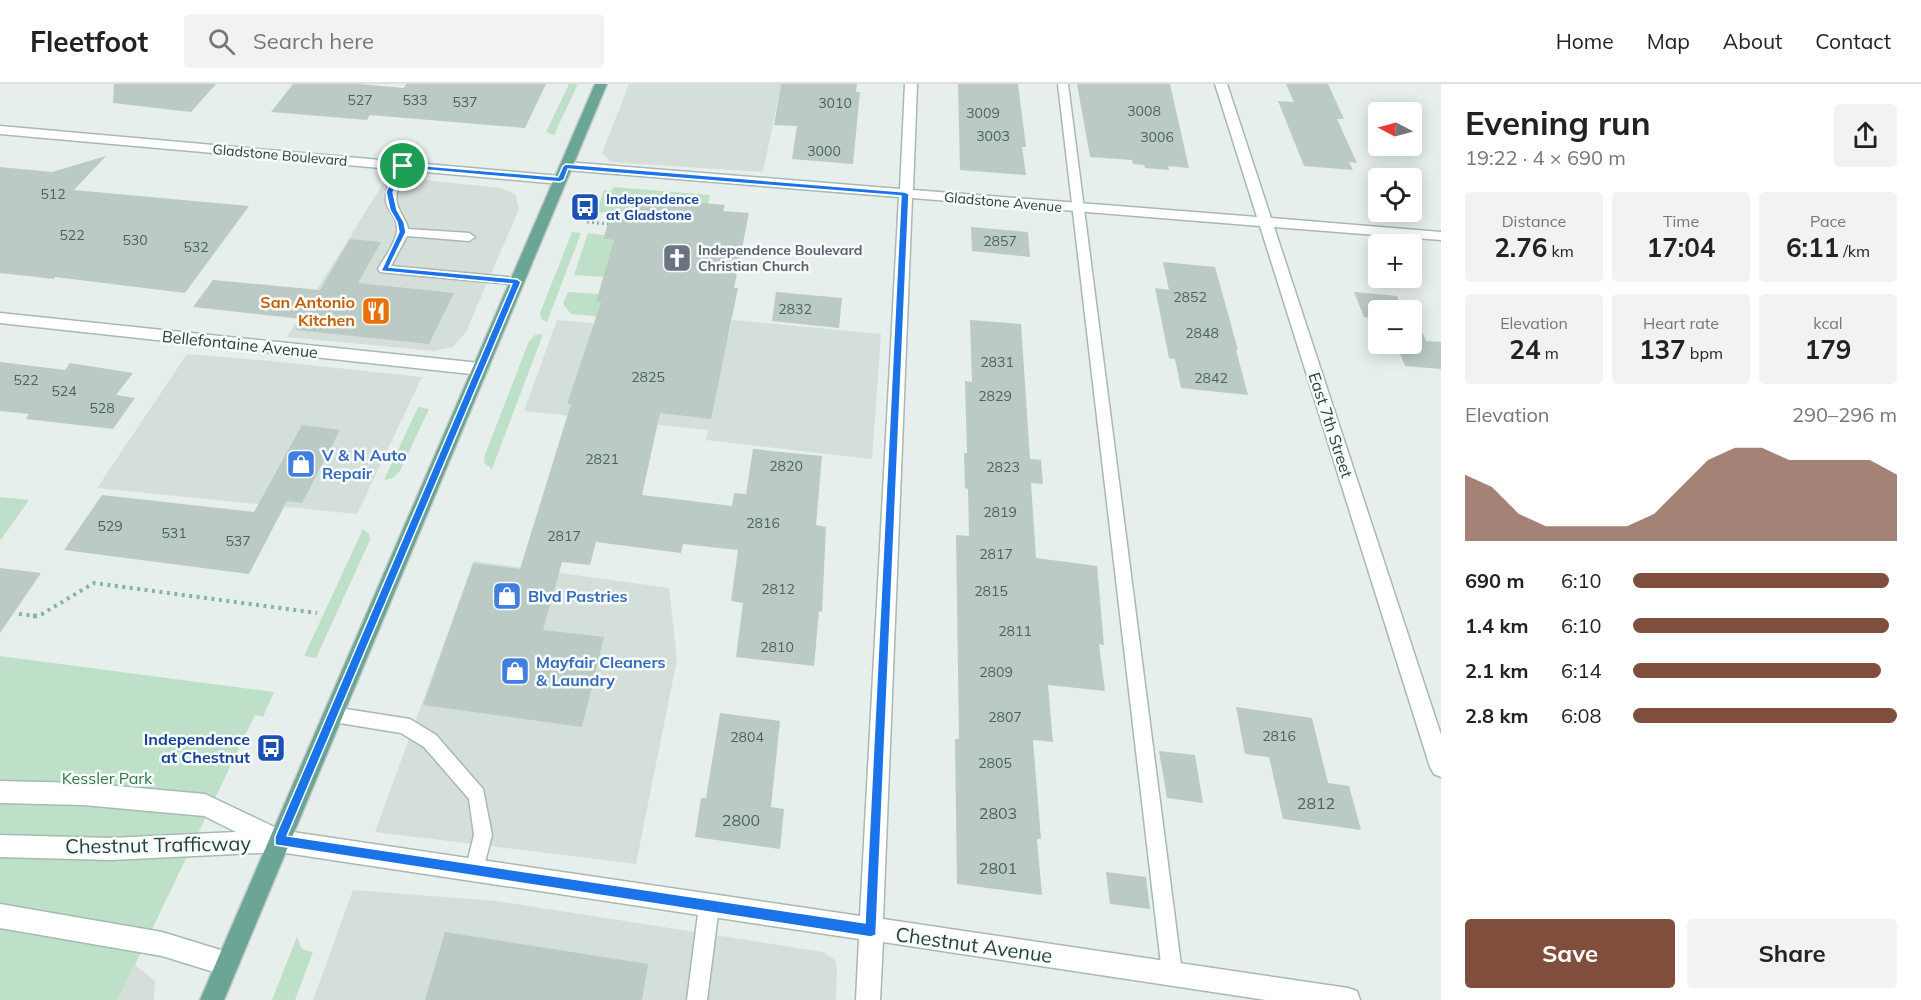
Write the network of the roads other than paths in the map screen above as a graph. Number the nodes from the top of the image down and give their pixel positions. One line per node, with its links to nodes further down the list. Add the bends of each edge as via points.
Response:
1 (601, 84): 7 (main road)
2 (911, 84): 8 (street)
3 (1063, 84): 9 (lane)
4 (1221, 84): 10 (street, East 7th Street)
5 (0, 130): 6 (street, Gladstone Boulevard)
6 (403, 166): 7 (street, Gladstone Boulevard); 11 (lane, via 390,192)
7 (563, 173): 8 (street, Gladstone Avenue); 14 (main road)
8 (905, 194): 9 (street, Gladstone Avenue); 25 (street)
9 (1080, 208): 10 (street, Gladstone Avenue); 27 (lane)
10 (1265, 222): 12 (street, Gladstone Avenue); 18 (street, East 7th Street)
11 (403, 232): 13 (lane); 14 (lane, via 384,269)
12 (1441, 236)
13 (469, 237)
14 (517, 282): 16 (main road)
15 (0, 318): 16 (street, Bellefontaine Avenue)
16 (480, 369): 17 (main road)
17 (333, 715): 20 (main road); 22 (lane, via 404,725 430,741 477,795 483,835)
18 (1441, 767)
19 (0, 792): 20 (street, Chestnut Trafficway, via 83,794 205,805)
20 (279, 841): 21 (street, Chestnut Trafficway, via 111,849); 22 (street, Chestnut Avenue); 26 (main road)
21 (0, 846)
22 (474, 871): 23 (street, Chestnut Avenue)
23 (709, 906): 25 (street, Chestnut Avenue); 29 (lane)
24 (0, 916): 26 (street, via 162,944)
25 (871, 931): 27 (street, Chestnut Avenue); 30 (street)
26 (227, 964): 28 (main road)
27 (1172, 973): 31 (street, Chestnut Avenue)
28 (212, 1000)
29 (697, 1000)
30 (868, 1000)
31 (1348, 1000)

